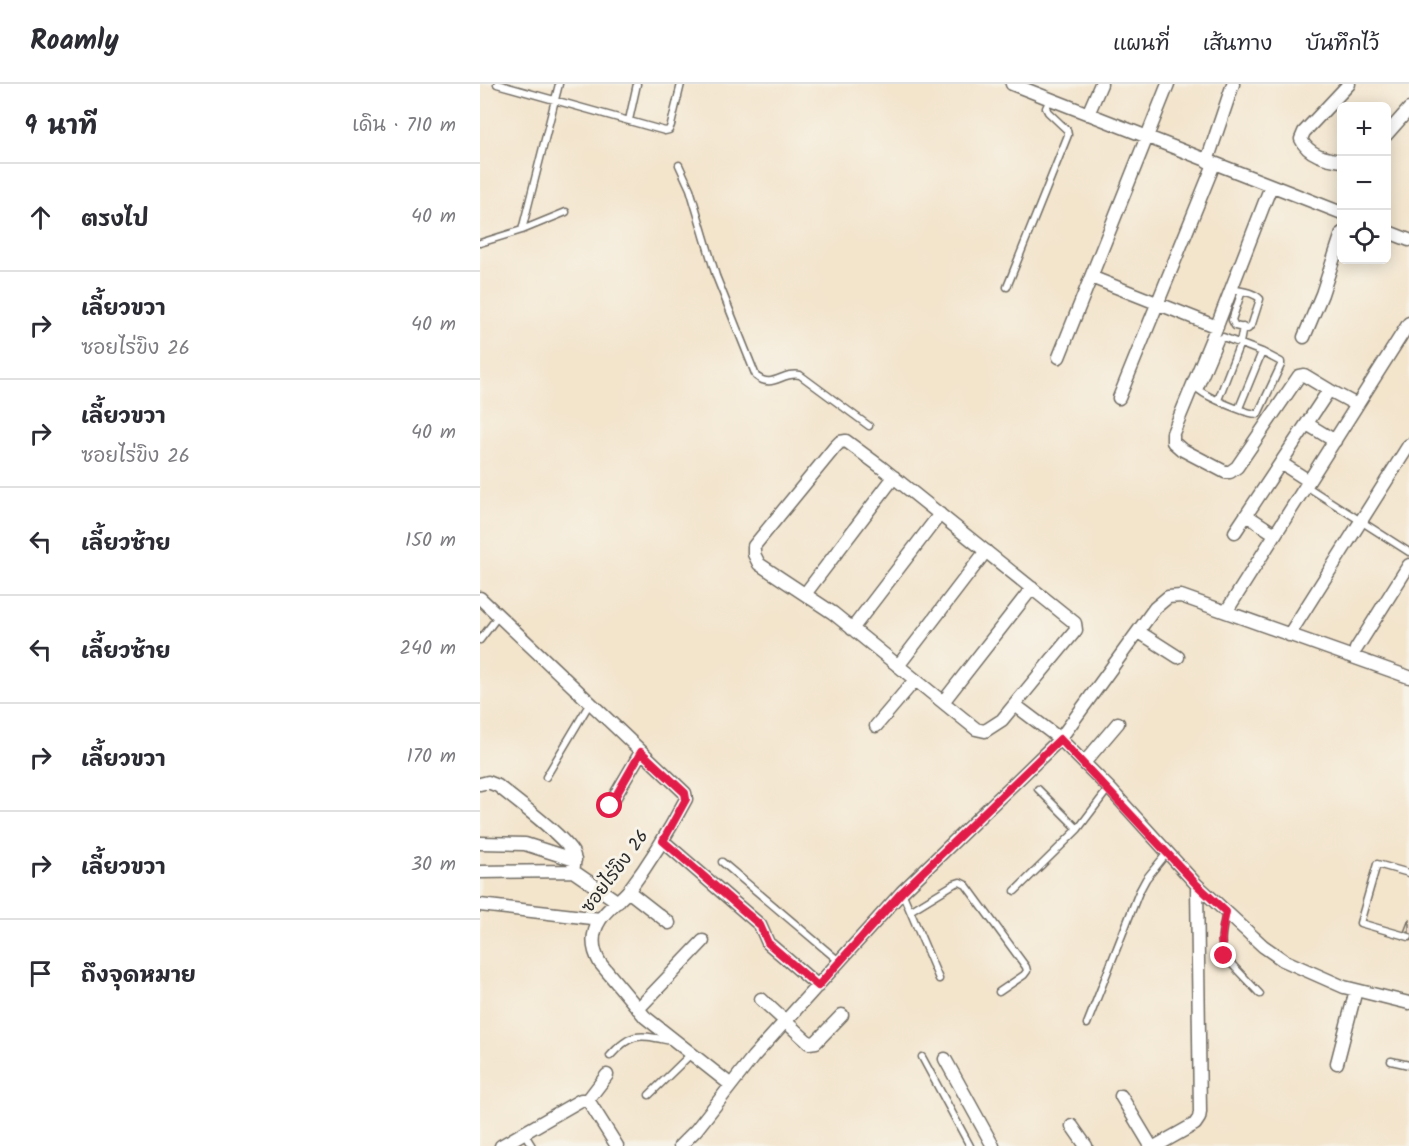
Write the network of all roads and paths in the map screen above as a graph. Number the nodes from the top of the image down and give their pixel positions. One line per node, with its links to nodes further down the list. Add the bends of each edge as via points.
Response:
1 (497, 84): 11 (lane)
2 (559, 84): 11 (lane)
3 (637, 84): 14 (lane)
4 (681, 84): 14 (lane, via 666,134)
5 (1012, 84): 10 (street)
6 (1101, 84): 13 (street)
7 (1168, 84): 16 (street)
8 (1233, 84): 18 (street)
9 (1349, 84): 17 (street, via 1301,139 1311,151)
10 (1050, 99): 13 (street); 29 (lane, via 1047,112 1068,135)
11 (555, 100): 14 (lane); 23 (lane)
12 (1409, 108): 15 (street)
13 (1088, 114): 16 (street)
14 (629, 120)
15 (1391, 129)
16 (1148, 137): 18 (street); 28 (street)
17 (1337, 160)
18 (1210, 162): 20 (street); 31 (street)
19 (679, 165): 45 (lane, via 716,276 756,376 769,382 792,373 800,375)
20 (1271, 186): 21 (street); 30 (street)
21 (1337, 211)
22 (566, 212): 23 (lane)
23 (522, 230): 26 (lane)
24 (1391, 233): 25 (street)
25 (1409, 240)
26 (480, 243)
27 (1337, 246): 35 (street)
28 (1091, 277): 31 (street); 38 (street)
29 (1007, 287)
30 (1237, 290): 33 (street); 34 (lane, via 1232,321); 34 (lane, via 1260,299 1252,324)
31 (1158, 303): 33 (street); 40 (street)
32 (1409, 323): 42 (street)
33 (1217, 327): 39 (street, via 1173,433 1173,442 1180,449 1230,472 1299,376 1304,375)
34 (1243, 327): 36 (lane)
35 (1304, 337)
36 (1240, 343): 37 (lane); 41 (lane); 41 (lane, via 1220,340 1200,387 1202,393)
37 (1262, 352): 43 (lane); 43 (lane, via 1278,359 1281,365 1258,414)
38 (1059, 357)
39 (1329, 390): 42 (street); 44 (street)
40 (1119, 398)
41 (1218, 400): 43 (lane)
42 (1357, 405): 46 (street)
43 (1239, 408)
44 (1307, 424): 46 (street); 48 (street)
45 (869, 426)
46 (1335, 441): 50 (street)
47 (1409, 445): 53 (street)
48 (1281, 462): 50 (street); 52 (street)
49 (894, 477): 51 (street); 60 (street); 60 (street, via 846,441 840,442 754,546 759,564)
50 (1308, 483): 53 (lane); 55 (street)
51 (940, 514): 56 (street); 64 (street)
52 (1246, 515): 54 (street); 55 (street)
53 (1360, 522): 57 (lane); 66 (street)
54 (1235, 532)
55 (1275, 534): 62 (street)
56 (986, 551): 59 (street); 70 (street)
57 (1409, 552)
58 (1409, 565): 68 (street)
59 (1032, 588): 74 (street); 75 (street, via 1075,623 1076,630)
60 (805, 594): 64 (street)
61 (480, 598): 63 (street, ซอยไร่ขิง 26)
62 (1226, 612): 65 (street, via 1180,596 1168,597); 66 (street)
63 (499, 615): 67 (lane); 73 (street, ซอยไร่ขิง 26)
64 (852, 629): 70 (street)
65 (1139, 632): 69 (street); 78 (street)
66 (1289, 635): 71 (street)
67 (480, 640)
68 (1356, 649)
69 (1178, 657)
70 (898, 666): 72 (street)
71 (1409, 677)
72 (915, 680): 74 (street); 77 (street)
73 (590, 702): 79 (street, ซอยไร่ขิง 26); 81 (lane)
74 (943, 702): 75 (street, via 976,729 985,731)
75 (1015, 705): 78 (street)
76 (1118, 723): 80 (street)
77 (876, 726)
78 (1060, 739): 80 (street); 97 (street)
79 (641, 752): 85 (street); 87 (street, ซอยไร่ขิง 26, via 685,793 686,799)
80 (1084, 763): 83 (street)
81 (546, 777)
82 (480, 784): 91 (street, via 498,786 563,841 574,854)
83 (1109, 788): 86 (lane); 89 (street)
84 (1038, 789): 86 (lane)
85 (610, 806)
86 (1078, 829): 96 (lane)
87 (663, 841): 95 (street, ซอยไร่ขิง 26); 108 (street, via 760,925 768,943)
88 (480, 843): 91 (street, via 525,844)
89 (1167, 853): 94 (street); 117 (lane, via 1139,892)
90 (722, 862): 106 (lane)
91 (574, 866): 92 (street); 98 (street)
92 (480, 872)
93 (1409, 873): 104 (lane, via 1377,864 1360,923)
94 (1197, 885): 101 (street); 133 (street, via 1200,1112 1195,1124)
95 (628, 891): 98 (street, ซอยไร่ขิง 26); 103 (street)
96 (1015, 891)
97 (902, 892): 100 (lane); 106 (street)
98 (618, 902): 102 (street, ซอยไร่ขิง 26)
99 (480, 905): 102 (street)
100 (910, 911): 107 (lane); 110 (lane, via 954,884 966,885 1026,967 1024,975)
101 (1226, 912): 109 (street, via 1283,960); 111 (lane, via 1221,939 1224,956)
102 (600, 919): 114 (street, ซอยไร่ขิง 26, via 592,944 594,953)
103 (669, 923)
104 (1409, 937)
105 (703, 941): 114 (street)
106 (840, 962): 108 (street)
107 (939, 979)
108 (818, 986): 116 (street)
109 (1356, 990): 113 (street); 124 (street)
110 (999, 992)
111 (1260, 993)
112 (761, 999): 116 (street)
113 (1409, 1003)
114 (638, 1009): 118 (street, ซอยไร่ขิง 26)
115 (842, 1015): 116 (street, via 812,1044)
116 (786, 1021): 127 (street)
117 (1087, 1024)
118 (673, 1041): 119 (street, ซอยไร่ขิง 26); 120 (lane, via 639,1035 621,1043)
119 (691, 1054): 127 (street, ซอยไร่ขิง 26); 128 (lane)
120 (610, 1056)
121 (922, 1057): 138 (lane)
122 (945, 1059): 139 (street)
123 (1391, 1061): 125 (lane)
124 (1337, 1063)
125 (1409, 1065)
126 (607, 1075): 130 (street)
127 (731, 1085): 137 (street)
128 (649, 1095)
129 (1121, 1096): 141 (street)
130 (588, 1100): 132 (street, via 581,1100); 136 (street)
131 (1072, 1126): 140 (street)
132 (524, 1133): 134 (street); 135 (lane)
133 (1179, 1140): 142 (street)
134 (501, 1146)
135 (532, 1146)
136 (617, 1146)
137 (680, 1146)
138 (970, 1146)
139 (993, 1146)
140 (1086, 1146)
141 (1151, 1146)
142 (1156, 1146)

